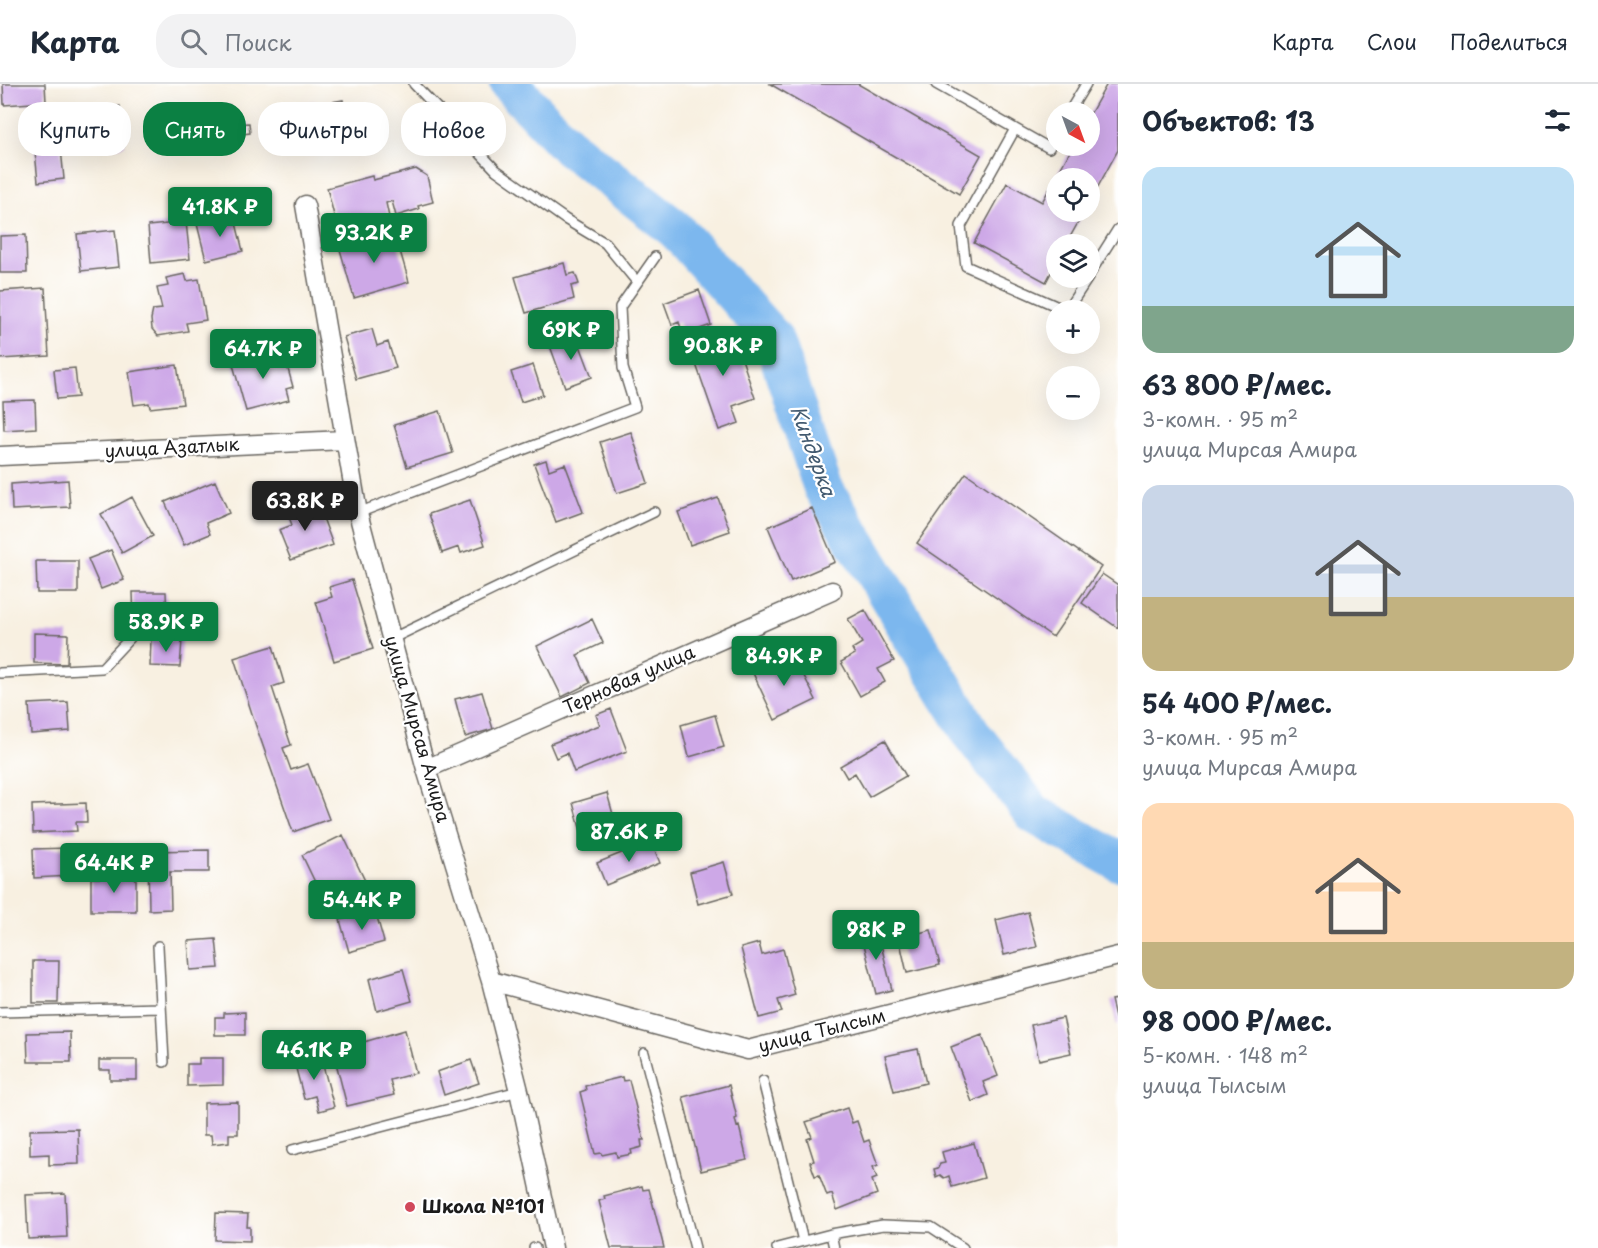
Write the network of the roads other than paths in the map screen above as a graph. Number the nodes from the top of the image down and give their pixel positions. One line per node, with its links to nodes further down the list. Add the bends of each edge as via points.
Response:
1 (414, 84): 11 (lane, via 496,171 604,243)
2 (1086, 84): 4 (lane)
3 (940, 85): 5 (lane)
4 (1075, 102)
5 (1015, 129): 6 (lane); 12 (lane, via 961,226 966,266)
6 (1046, 146)
7 (305, 205): 13 (street, улица Мирсая Амира)
8 (1118, 229): 10 (lane)
9 (655, 257): 11 (lane)
10 (1100, 257)
11 (637, 282): 16 (lane, via 620,306 623,368 635,407)
12 (1046, 301)
13 (345, 440): 14 (street, улица Азатлык); 16 (street, улица Мирсая Амира)
14 (0, 456)
15 (654, 512): 19 (lane)
16 (358, 513): 19 (street, улица Мирсая Амира)
17 (832, 591): 21 (street, Терновая улица)
18 (130, 638): 20 (lane, via 102,668)
19 (391, 639): 21 (street, улица Мирсая Амира)
20 (0, 673)
21 (426, 769): 24 (street, улица Мирсая Амира)
22 (158, 945): 25 (lane)
23 (1118, 956): 24 (street, улица Тылсым, via 748,1050)
24 (491, 981): 30 (street, улица Мирсая Амира)
25 (160, 1008): 26 (lane); 28 (lane)
26 (0, 1012)
27 (644, 1053): 35 (lane)
28 (164, 1062)
29 (763, 1081): 33 (lane)
30 (519, 1091): 31 (lane); 34 (street, улица Мирсая Амира)
31 (292, 1150)
32 (831, 1234): 33 (lane); 37 (lane); 38 (lane, via 883,1225 931,1227)
33 (803, 1241): 36 (lane)
34 (553, 1248)
35 (695, 1248)
36 (777, 1248)
37 (834, 1248)
38 (963, 1248)

